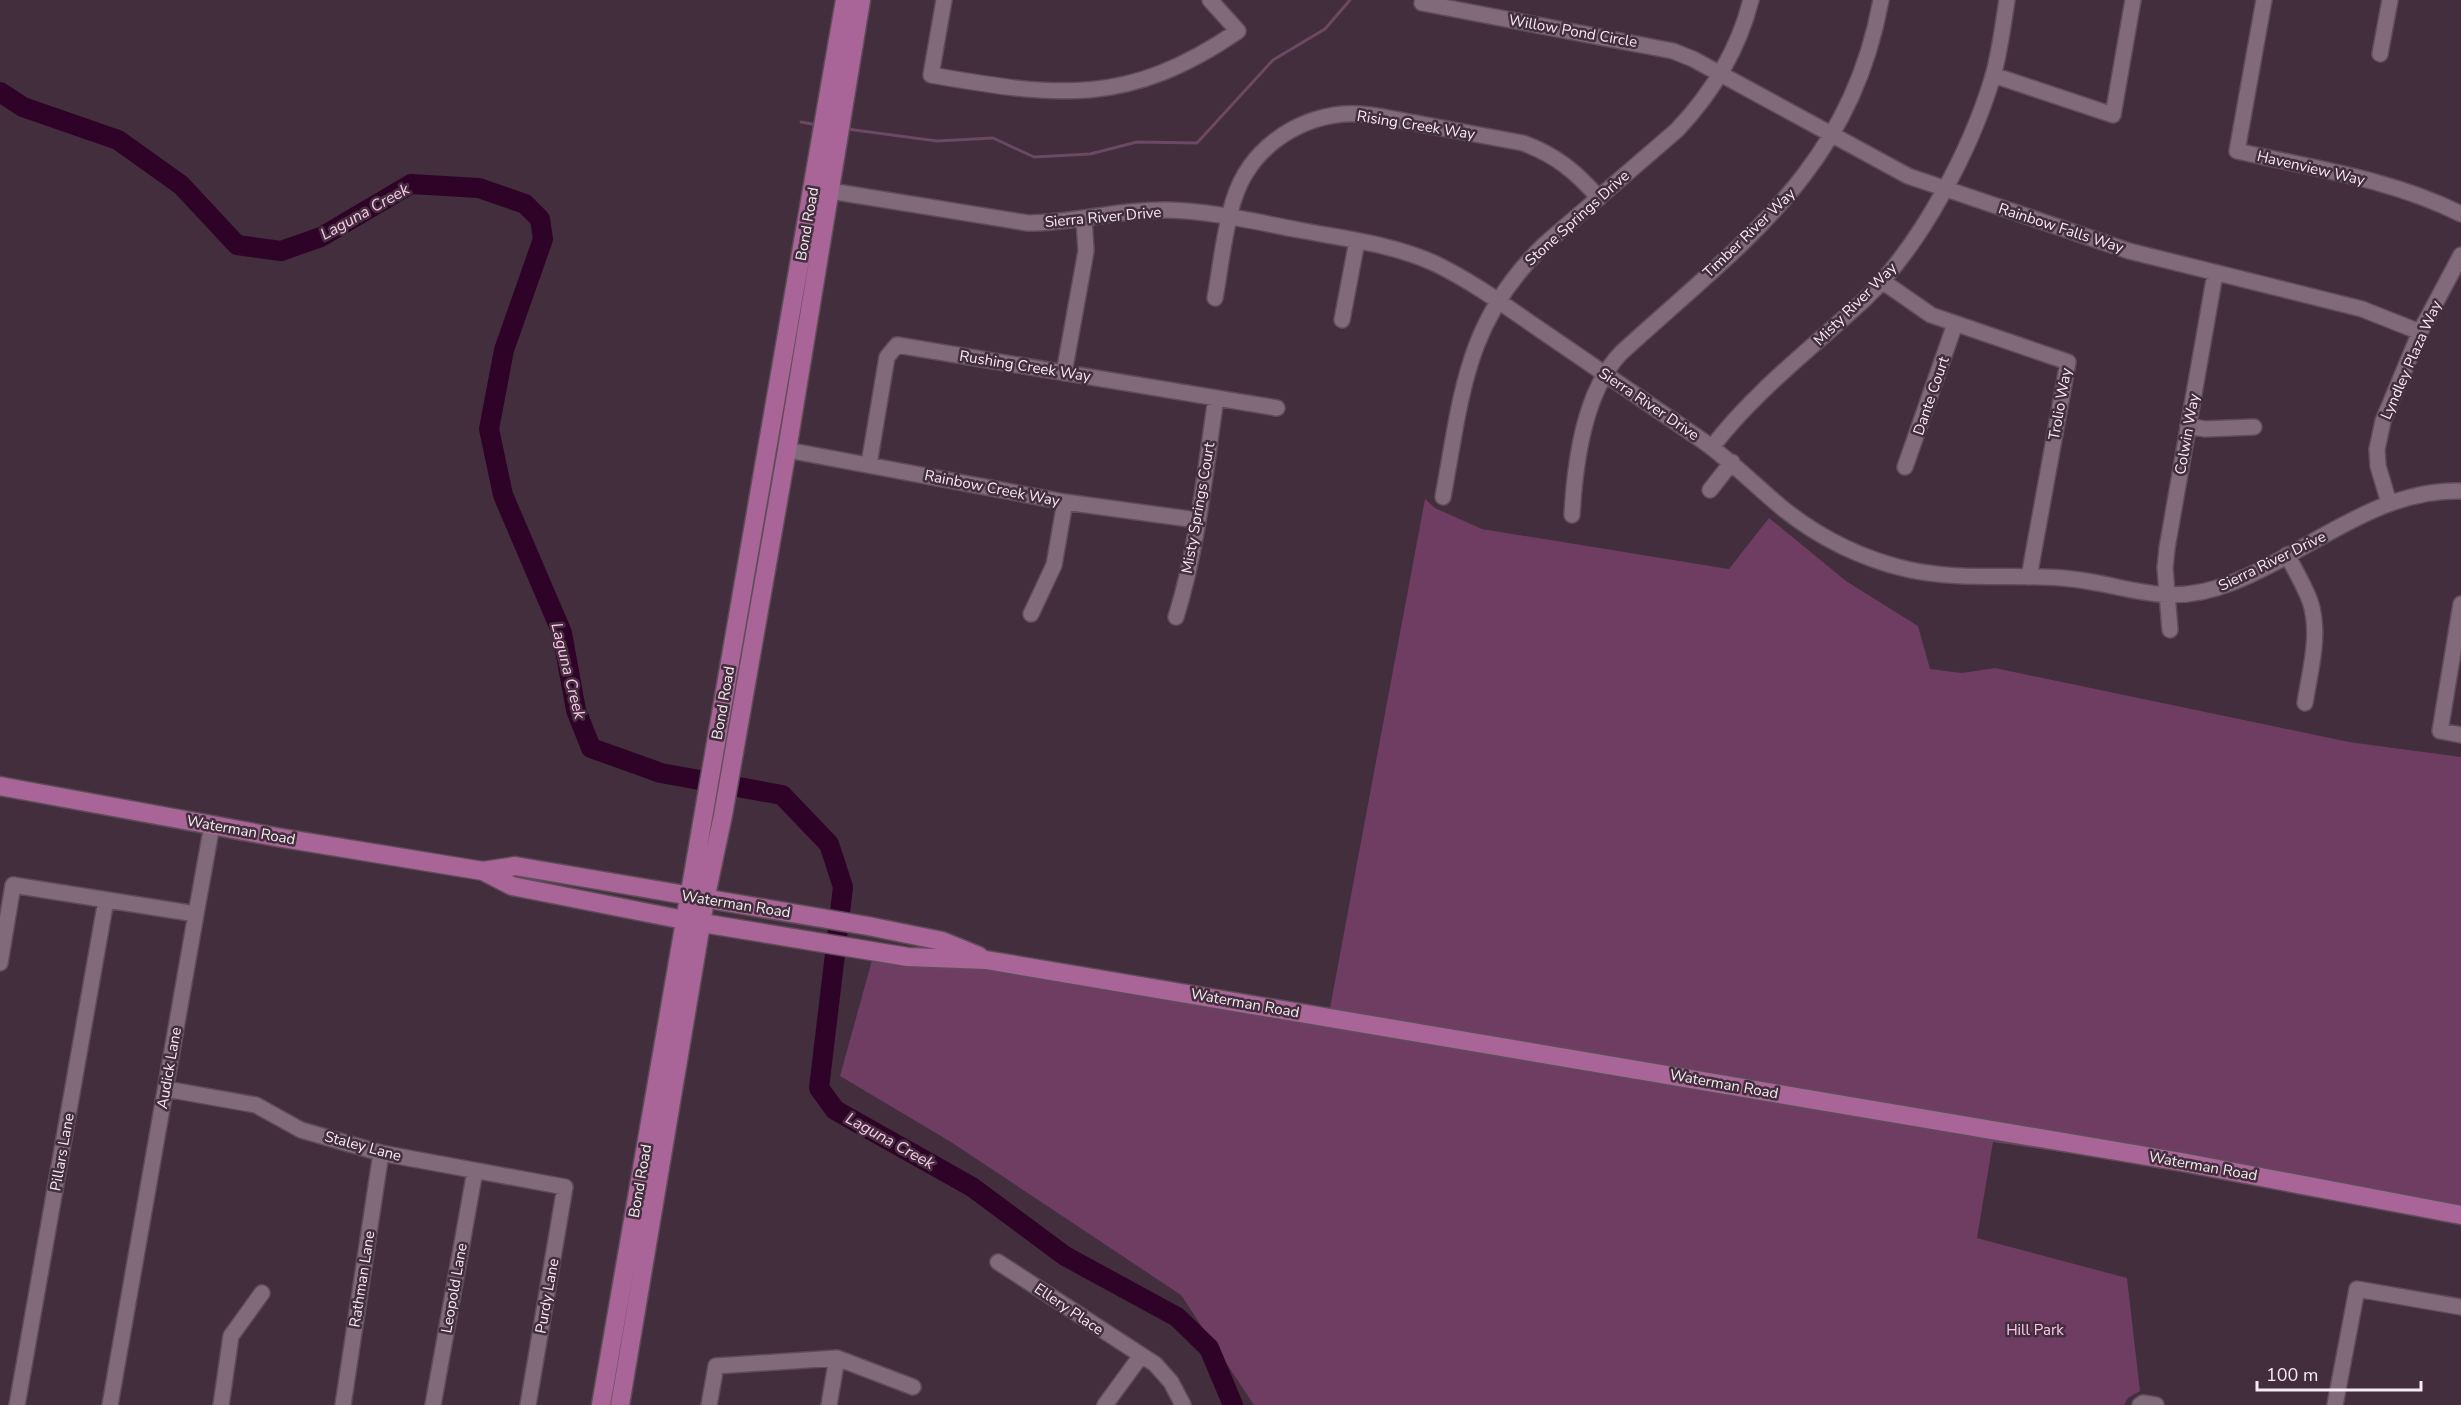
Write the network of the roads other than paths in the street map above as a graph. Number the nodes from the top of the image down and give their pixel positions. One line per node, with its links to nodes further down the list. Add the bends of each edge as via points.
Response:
1 (845, 0): 15 (main road, Bond Road)
2 (861, 0): 15 (main road, Bond Road)
3 (944, 0): 4 (street, via 931,75 1051,93 1128,84 1187,63 1214,48 1238,31)
4 (1210, 0)
5 (1423, 0): 13 (street, Willow Pond Circle, via 1422,3 1653,46)
6 (1751, 0): 13 (street, Stone Springs Drive, via 1742,32)
7 (1881, 0): 16 (street, Timber River Way, via 1858,82)
8 (2007, 0): 14 (street, Misty River Way)
9 (2133, 0): 14 (street, via 2113,115)
10 (2264, 0): 20 (street, Havenview Way, via 2237,151 2377,183)
11 (2390, 0): 12 (street)
12 (2380, 54)
13 (1721, 75): 16 (street, Rainbow Falls Way); 19 (street, Stone Springs Drive, via 1677,130)
14 (1993, 75): 17 (street, Misty River Way, via 1983,107)
15 (835, 105): 18 (main road, Bond Road)
16 (1832, 136): 17 (street, Rainbow Falls Way, via 1889,167); 34 (street, Timber River Way, via 1812,168 1766,220)
17 (1944, 189): 25 (street, Rainbow Falls Way, via 2129,251); 26 (street, Misty River Way, via 1923,228)
18 (821, 190): 22 (street, Sierra River Drive, via 1006,221 1053,223); 29 (main road, Bond Road); 40 (main road, Bond Road)
19 (1599, 198): 21 (street, Rising Creek Way, via 1571,167 1523,143 1373,115 1345,114 1309,122 1265,149 1243,178); 28 (street, Stone Springs Drive, via 1526,262)
20 (2461, 214)
21 (1230, 218): 22 (street, Sierra River Drive, via 1168,210); 23 (street, Sierra River Drive); 27 (street, Rising Creek Way)
22 (1084, 219): 33 (street, via 1086,251)
23 (1357, 241): 28 (street, Sierra River Drive, via 1432,262); 30 (street)
24 (2461, 255): 32 (street, Lyndley Plaza Way)
25 (2215, 274): 32 (street, Rainbow Falls Way, via 2362,309); 37 (street, Colwin Way)
26 (1882, 281): 31 (street, Trolio Way, via 1915,306); 39 (street, Misty River Way, via 1746,407)
27 (1215, 298)
28 (1497, 300): 34 (street, Sierra River Drive); 46 (street, Stone Springs Drive, via 1484,322 1465,375)
29 (790, 320): 40 (main road, via 794,348 778,435); 63 (main road, Bond Road, via 713,754)
30 (1342, 320)
31 (1955, 324): 43 (street, Dante Court); 52 (street, Trolio Way, via 2068,362)
32 (2420, 332): 48 (street, Lyndley Plaza Way, via 2380,431 2378,466)
33 (1064, 373): 35 (street, Rushing Creek Way); 42 (street, Rushing Creek Way, via 897,345 887,357)
34 (1604, 373): 39 (street, Sierra River Drive); 49 (street, Timber River Way, via 1588,408)
35 (1216, 398): 36 (street, Rushing Creek Way); 50 (street, Misty Springs Court)
36 (1277, 408)
37 (2188, 426): 38 (street); 53 (street, Colwin Way, via 2167,548)
38 (2254, 427)
39 (1712, 447): 41 (street, Sierra River Drive)
40 (787, 450): 42 (street, Rainbow Creek Way); 63 (main road, Bond Road, via 723,815)
41 (1732, 462): 44 (street); 52 (street, Sierra River Drive, via 1806,525 1856,552 1931,573)
42 (869, 464): 47 (street, Rainbow Creek Way)
43 (1905, 467)
44 (1710, 490)
45 (2461, 491): 48 (street, Sierra River Drive, via 2432,492)
46 (1443, 497)
47 (1065, 502): 50 (street, Rainbow Creek Way); 55 (street, via 1054,565)
48 (2389, 503): 51 (street, Sierra River Drive)
49 (1572, 514)
50 (1197, 520): 56 (street, Misty Springs Court)
51 (2287, 555): 53 (street, Sierra River Drive, via 2230,584); 58 (street, via 2313,615 2314,643)
52 (2029, 577): 53 (street, Sierra River Drive, via 2082,580)
53 (2167, 596): 57 (street, Colwin Way)
54 (2461, 604): 59 (street, via 2439,731)
55 (1031, 614)
56 (1176, 617)
57 (2170, 630)
58 (2305, 703)
59 (2461, 735)
60 (0, 786): 61 (main road, Waterman Road)
61 (212, 825): 62 (main road, Waterman Road); 65 (street, Audick Lane)
62 (483, 871): 63 (main road, Waterman Road, via 515,866); 66 (main road, Waterman Road, via 512,886)
63 (697, 898): 66 (main road, Bond Road); 67 (main road, Waterman Road, via 942,941)
64 (106, 900): 65 (street); 68 (street, via 13,885); 81 (street, Pillars Lane)
65 (196, 914): 69 (street, Audick Lane)
66 (693, 921): 67 (main road, Waterman Road, via 908,957); 87 (main road, Bond Road); 88 (main road, Bond Road)
67 (986, 960): 73 (main road, Waterman Road, via 2182,1162)
68 (0, 963)
69 (166, 1089): 70 (street, Staley Lane, via 256,1105 301,1130); 82 (street, Audick Lane)
70 (381, 1153): 71 (street, Staley Lane); 84 (street, Rathman Lane)
71 (476, 1171): 72 (street, Staley Lane); 85 (street, Leopold Lane)
72 (565, 1187): 86 (street, Purdy Lane)
73 (2461, 1215)
74 (998, 1262): 77 (street, Ellery Place)
75 (262, 1293): 83 (street, via 231,1336)
76 (2461, 1307): 94 (street, via 2357,1289)
77 (1140, 1357): 91 (street); 92 (street, Ellery Place, via 1164,1372)
78 (837, 1358): 79 (street); 89 (street, via 716,1366); 90 (street)
79 (913, 1387)
80 (2140, 1404): 93 (street)
81 (17, 1405)
82 (110, 1405)
83 (221, 1405)
84 (343, 1405)
85 (433, 1405)
86 (528, 1405)
87 (601, 1405)
88 (620, 1405)
89 (709, 1405)
90 (829, 1405)
91 (1105, 1405)
92 (1183, 1405)
93 (2156, 1405)
94 (2335, 1405)

